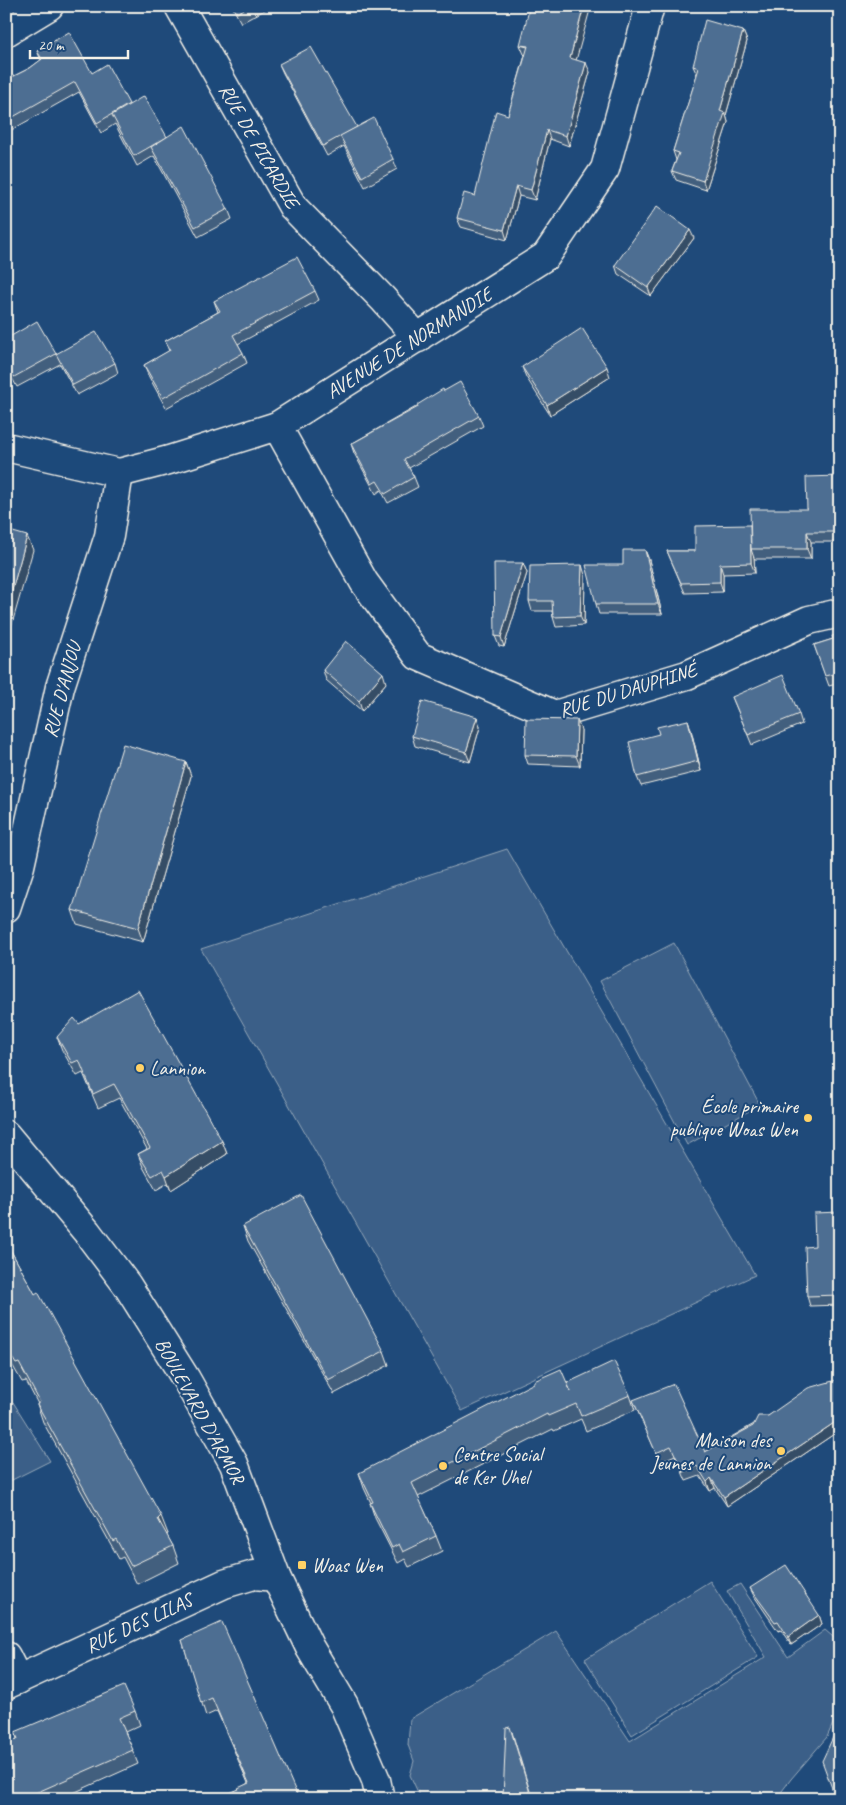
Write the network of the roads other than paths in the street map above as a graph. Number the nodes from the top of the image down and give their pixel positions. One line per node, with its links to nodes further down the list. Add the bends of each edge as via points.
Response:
1 (49, 6): 4 (street)
2 (179, 6): 5 (street, RUE DE PICARDIE, via 292,207)
3 (650, 6): 5 (street, AVENUE DE NORMANDIE, via 605,169 546,256)
4 (6, 32)
5 (418, 338): 6 (street, AVENUE DE NORMANDIE)
6 (277, 426): 8 (street, AVENUE DE NORMANDIE); 9 (street, RUE DU DAUPHINÉ, via 364,582 418,656 555,715 687,674 808,620)
7 (6, 447): 8 (street, AVENUE DE NORMANDIE)
8 (119, 473): 10 (street, RUE D'ANJOU, via 109,536 60,688 20,866)
9 (840, 612)
10 (6, 908)
11 (6, 1135): 12 (street, BOULEVARD D'ARMOR, via 87,1232 126,1285 186,1379 234,1464)
12 (276, 1577): 13 (street, RUE DES LILAS, via 254,1576 224,1584); 14 (street, BOULEVARD D'ARMOR, via 310,1648 344,1705 376,1780)
13 (10, 1674)
14 (380, 1799)

